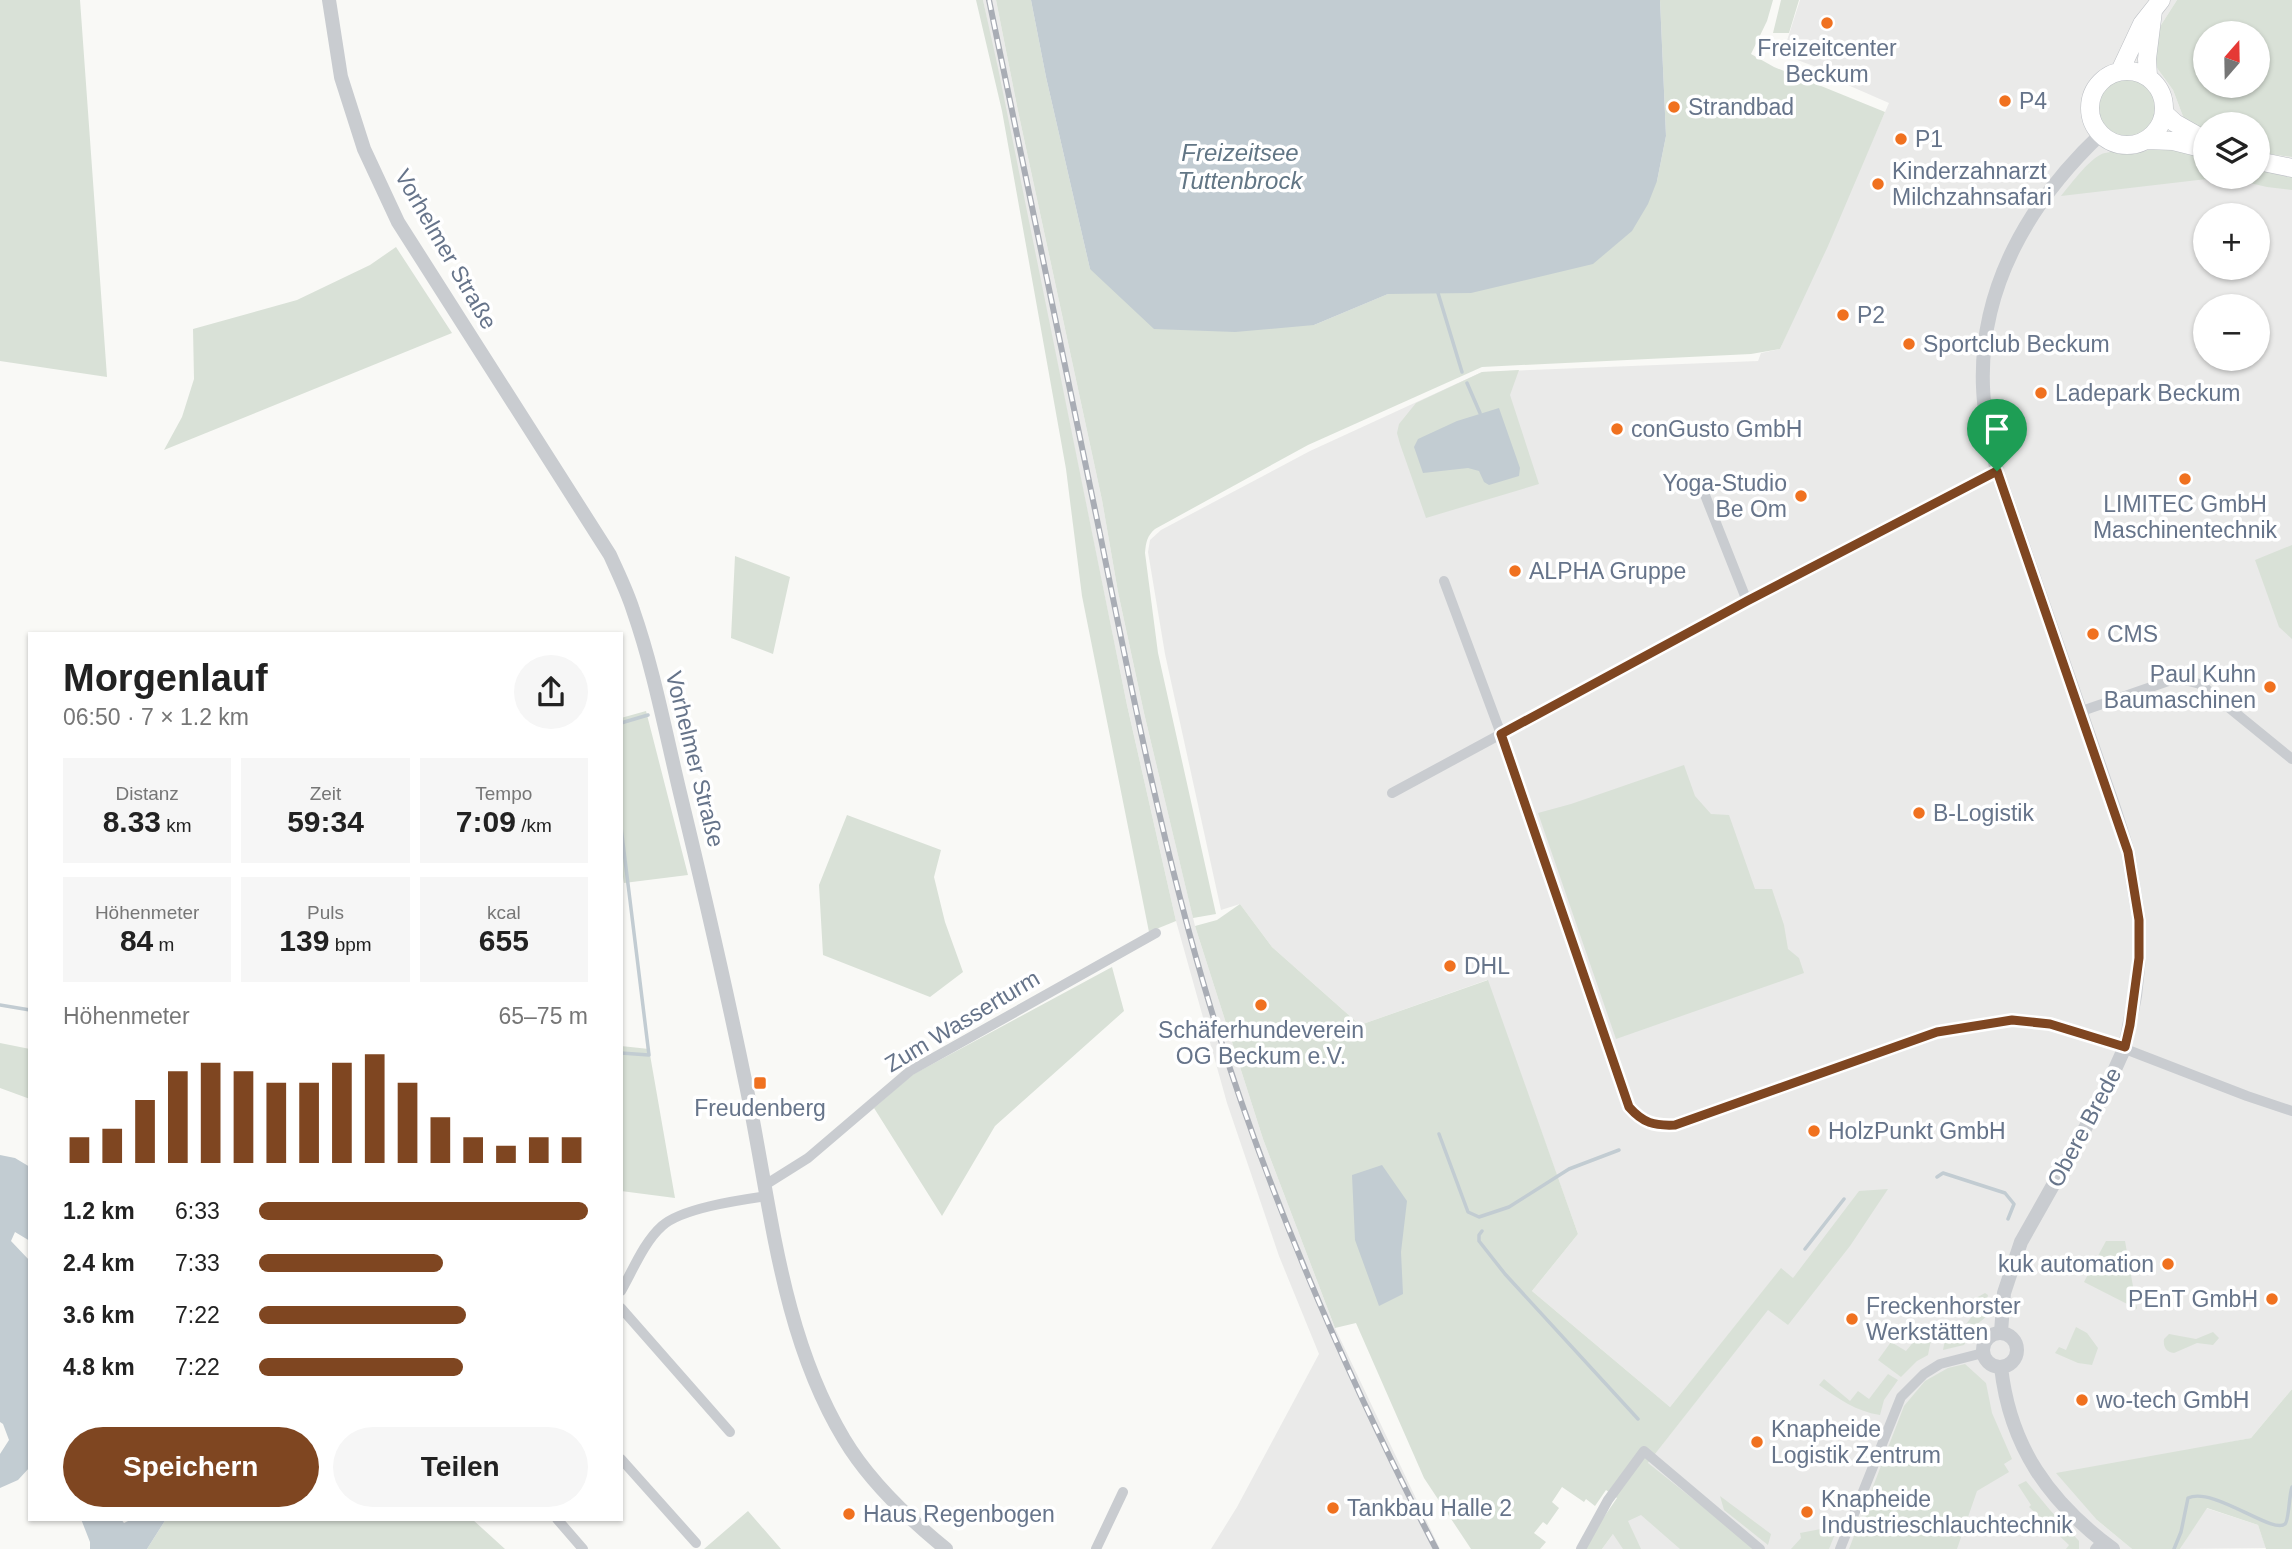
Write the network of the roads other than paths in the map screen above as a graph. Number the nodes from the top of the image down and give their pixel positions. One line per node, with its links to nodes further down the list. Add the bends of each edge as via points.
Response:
1 (329, 0): 23 (street, Vorhelmer Straße, via 344,89 363,149 398,222 610,555 633,609 701,882)
2 (2157, 5): 3 (main road, via 2142,24); 4 (main road)
3 (2120, 71): 4 (main road); 7 (main road, via 2102,80 2091,97 2091,117)
4 (2148, 76): 5 (main road, via 2162,93)
5 (2164, 113): 6 (main road); 8 (main road)
6 (2193, 133)
7 (2101, 134): 8 (main road, via 2118,144); 12 (street, Obere Brede, via 2058,177 2032,214 1997,285 1983,355 1983,386 1985,420)
8 (2147, 139): 9 (main road)
9 (2193, 147)
10 (2270, 163): 11 (main road)
11 (2292, 168)
12 (1997, 471): 15 (street); 16 (street, Obere Brede)
13 (1703, 490): 15 (street)
14 (1444, 581): 17 (street)
15 (1747, 601): 17 (street)
16 (2079, 712): 18 (street, via 2178,678 2189,679); 21 (street, Obere Brede, via 2128,852 2135,889 2139,958)
17 (1501, 734): 19 (street); 21 (street, via 1629,1107 1649,1124 1675,1125 1937,1032 2012,1020 2050,1024)
18 (2292, 759)
19 (1392, 793)
20 (1156, 933): 23 (street, Zum Wasserturm, via 910,1071)
21 (2125, 1047): 22 (street); 26 (street, Obere Brede, via 2091,1119 2021,1242 2004,1293)
22 (2292, 1111)
23 (766, 1190): 24 (street, via 664,1224); 38 (street, Vorhelmer Straße, via 801,1348 844,1441 879,1485)
24 (623, 1288)
25 (623, 1310): 29 (street)
26 (2001, 1332): 27 (street, via 1987,1338); 28 (street, via 2011,1337 2017,1350 2012,1362)
27 (1983, 1353): 28 (street, via 1992,1365); 42 (street, via 1940,1364 1901,1398)
28 (2001, 1367): 35 (street, via 2008,1408 2035,1470)
29 (730, 1432)
30 (623, 1461): 34 (street)
31 (1124, 1492): 39 (street)
32 (559, 1521): 33 (street)
33 (572, 1536): 36 (street); 37 (street)
34 (696, 1543)
35 (2103, 1546)
36 (572, 1549)
37 (583, 1549)
38 (946, 1549)
39 (1096, 1549)
40 (1581, 1549): 41 (street, via 1608,1500 1644,1451)
41 (1759, 1549)
42 (1840, 1549)

